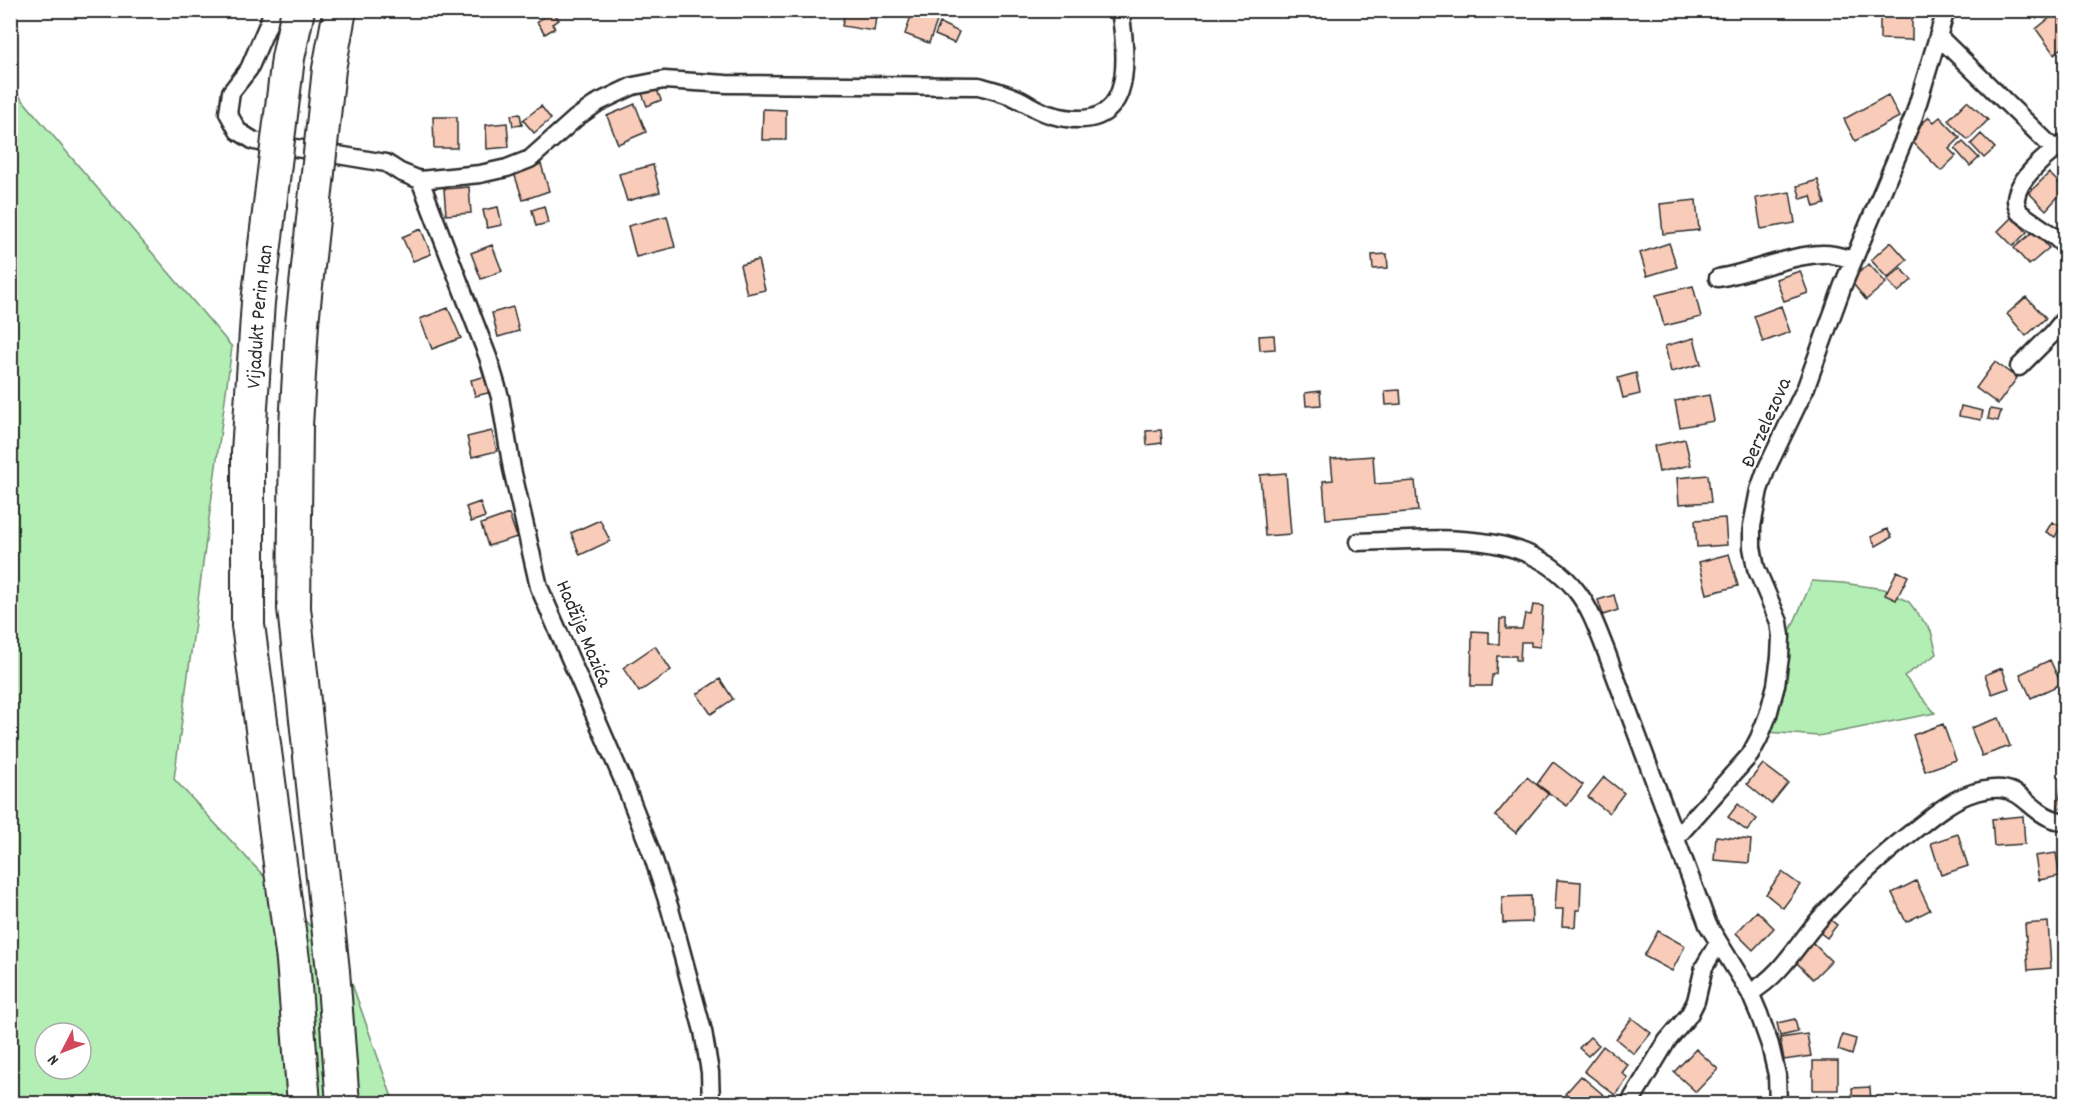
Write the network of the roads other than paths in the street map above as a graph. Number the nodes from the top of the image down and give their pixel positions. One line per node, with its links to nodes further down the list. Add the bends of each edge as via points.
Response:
1 (272, 10): 8 (street, via 249,69 231,92 228,113 238,131 254,141 386,163)
2 (298, 10): 19 (highway, Vijadukt Perin Han, bridge, via 288,58 258,302 248,452 248,625 293,960)
3 (340, 10): 20 (highway, Vijadukt Perin Han, bridge, via 328,69 303,323 296,426 294,608 333,971)
4 (1120, 10): 8 (street, via 1122,88 1118,100 1107,111 1089,118 1051,115 998,91 979,87 664,80 633,86 599,102 530,159 480,174)
5 (1946, 10): 6 (street, Đerzelezova)
6 (1938, 36): 7 (street); 10 (street, Đerzelezova, via 1914,116)
7 (2060, 145): 9 (street, via 2041,159 2015,199 2019,212)
8 (420, 180): 21 (street, Hadžije Mazića, via 494,377 539,587 622,780 670,909 703,1031)
9 (2066, 247)
10 (1853, 260): 11 (street, via 1822,253); 16 (street, Đerzelezova, via 1806,387 1766,470 1753,518 1756,568 1781,636 1768,716 1750,755)
11 (1718, 278)
12 (2066, 317): 13 (street)
13 (2019, 367)
14 (1358, 542): 16 (street, via 1492,543 1518,549 1562,574 1591,615)
15 (2066, 822): 18 (street, via 2042,813 2016,792 1988,789 1966,795 1937,812 1853,883 1767,983)
16 (1676, 838): 17 (street)
17 (1718, 943): 18 (street); 22 (street, via 1704,968 1689,1015 1667,1041)
18 (1750, 993): 23 (street, via 1778,1075)
19 (304, 1104)
20 (343, 1104)
21 (711, 1104)
22 (1629, 1104)
23 (1778, 1104)

